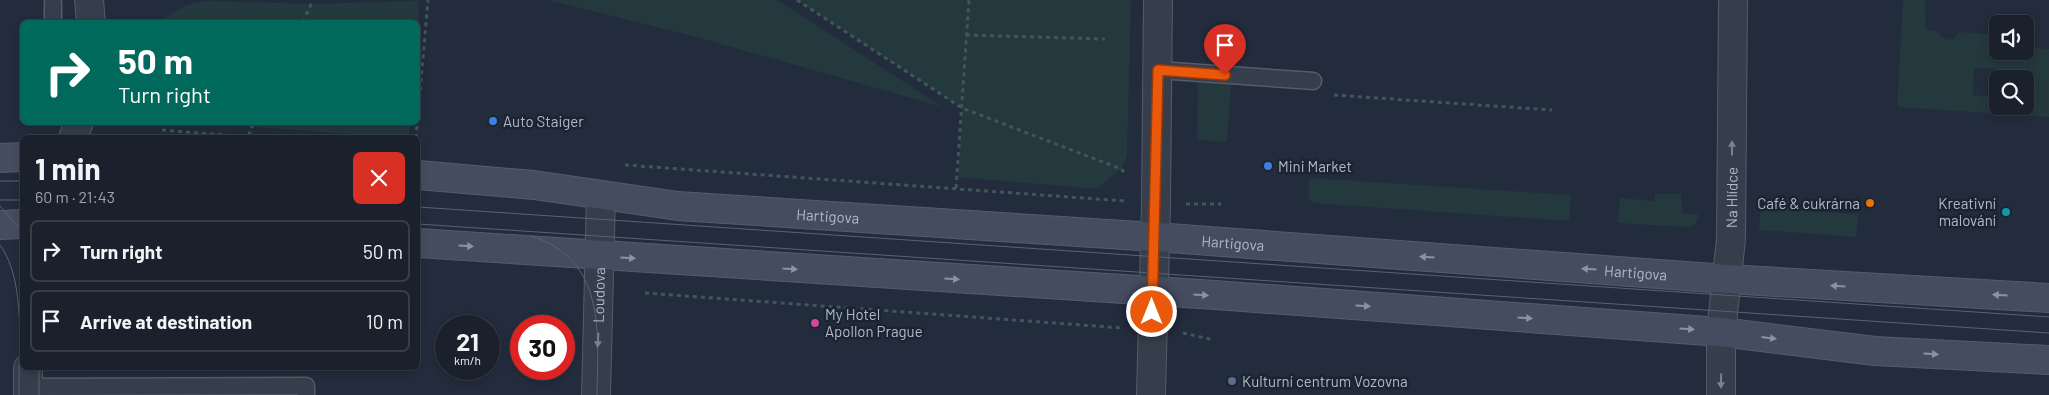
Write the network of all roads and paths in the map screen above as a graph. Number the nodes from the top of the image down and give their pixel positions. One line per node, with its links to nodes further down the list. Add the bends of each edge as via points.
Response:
1 (89, 0): 10 (street)
2 (313, 0): 11 (path)
3 (428, 0): 16 (path)
4 (797, 0): 17 (path)
5 (969, 0): 12 (path)
6 (1158, 0): 14 (street)
7 (1733, 0): 34 (street, Na Hlídce, one-way to 7, via 1731,239)
8 (53, 4): 9 (lane)
9 (53, 20)
10 (90, 20)
11 (304, 20)
12 (966, 35): 13 (path); 17 (path)
13 (1105, 39)
14 (1158, 70): 15 (lane); 27 (street)
15 (1313, 81): 18 (path, via 1333,95)
16 (420, 92)
17 (962, 108): 25 (path); 27 (path, via 1121,168)
18 (1552, 110)
19 (162, 130): 20 (path)
20 (234, 135)
21 (20, 157): 22 (main road)
22 (0, 158)
23 (619, 164): 25 (path)
24 (420, 175): 26 (main road, Hartigova)
25 (956, 188): 27 (path)
26 (602, 194): 31 (main road, Hartigova, via 678,206); 33 (street, Loudova)
27 (1156, 204): 28 (path); 31 (street)
28 (1221, 204)
29 (20, 224): 30 (main road)
30 (0, 225)
31 (1155, 237): 34 (main road, Hartigova, one-way to 31); 35 (street)
32 (420, 242): 33 (main road, one-way to 33)
33 (600, 256): 35 (main road, one-way to 35); 45 (street, Loudova, one-way to 45)
34 (1727, 279): 37 (main road, Hartigova, one-way to 34); 39 (street, Na Hlídce)
35 (1152, 292): 39 (main road, one-way to 39); 46 (street)
36 (645, 293): 38 (path)
37 (2049, 298)
38 (1129, 329)
39 (1720, 332): 42 (main road, one-way to 42, via 1875,350); 47 (street, Na Hlídce, one-way to 47)
40 (1182, 333): 41 (path)
41 (1214, 340)
42 (2049, 360)
43 (28, 383): 44 (lane)
44 (310, 392)
45 (596, 395)
46 (1151, 395)
47 (1721, 395)

